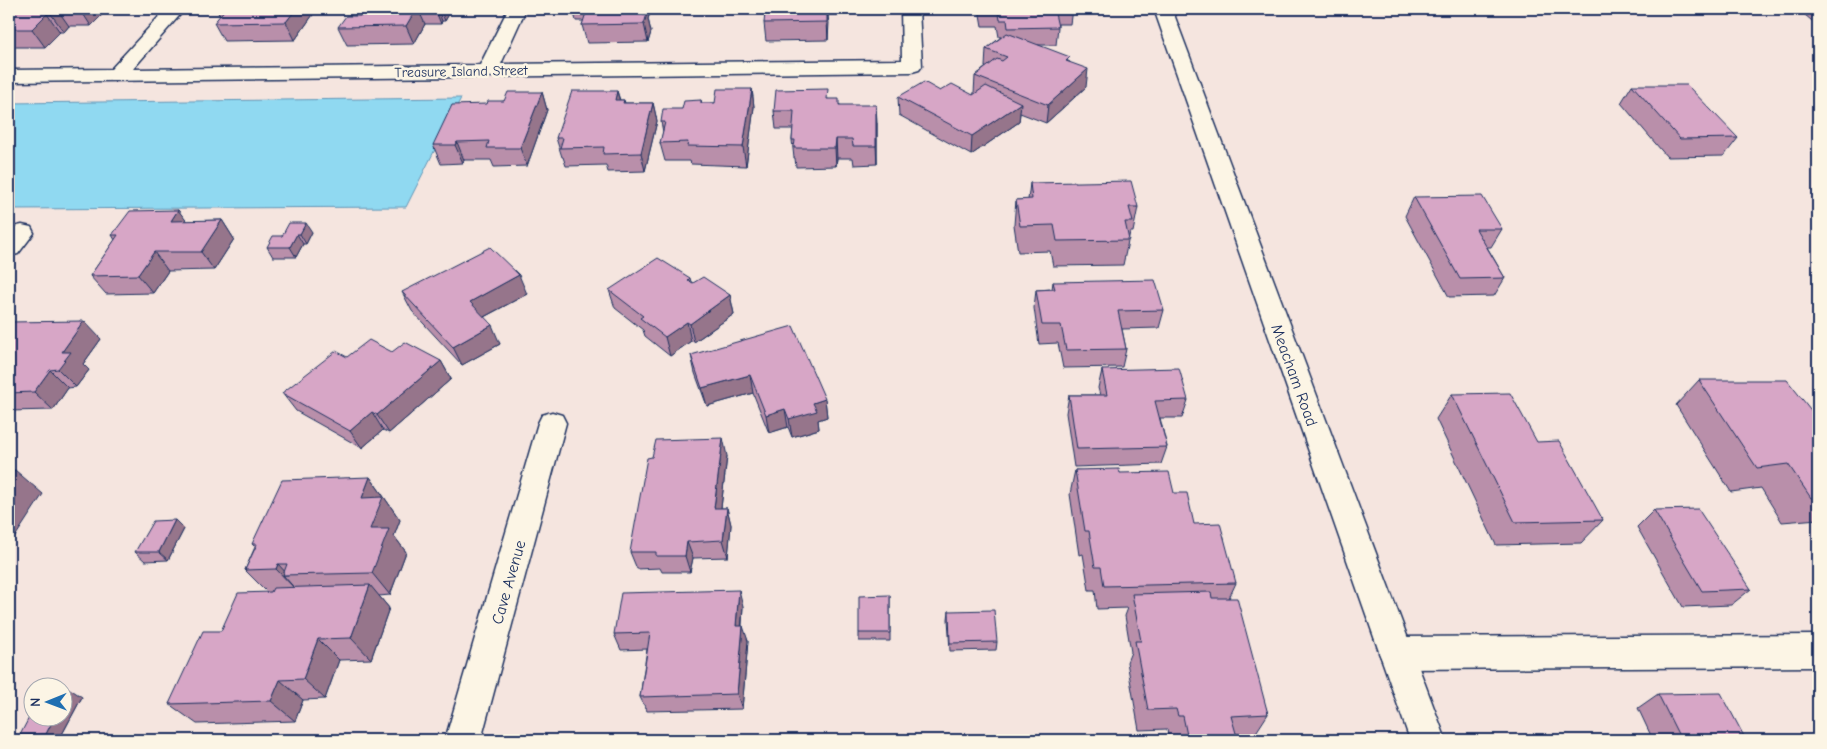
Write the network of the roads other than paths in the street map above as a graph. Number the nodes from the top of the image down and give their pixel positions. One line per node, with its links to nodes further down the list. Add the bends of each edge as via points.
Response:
1 (176, 9): 6 (street)
2 (517, 9): 5 (street)
3 (910, 9): 5 (street, Treasure Island Street, via 912,66)
4 (1164, 9): 10 (street, Meacham Road)
5 (488, 70): 6 (street, Treasure Island Street)
6 (117, 74): 7 (street, Treasure Island Street)
7 (9, 76)
8 (552, 423): 11 (street, Cave Avenue)
9 (1818, 651): 10 (street)
10 (1396, 653): 12 (street, Meacham Road)
11 (463, 740)
12 (1428, 740)

